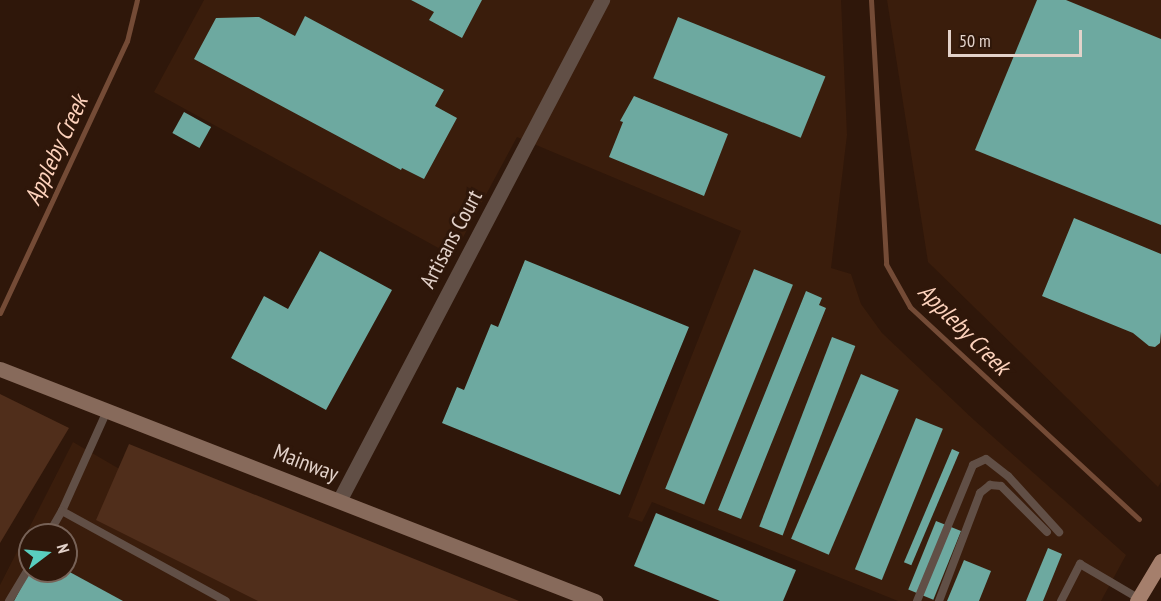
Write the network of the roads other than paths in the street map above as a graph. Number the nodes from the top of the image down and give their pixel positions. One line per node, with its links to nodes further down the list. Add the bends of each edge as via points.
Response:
1 (602, 0): 4 (street, Artisans Court)
2 (0, 369): 3 (street, Mainway)
3 (107, 411): 4 (street, Mainway); 5 (lane)
4 (340, 500): 14 (street, Mainway)
5 (62, 511): 6 (lane); 13 (lane)
6 (55, 523)
7 (1047, 531): 16 (lane, via 1001,486 990,485 980,493)
8 (1059, 532): 15 (lane, via 1001,470 986,459 973,465)
9 (1161, 561): 11 (main road)
10 (20, 583): 12 (lane)
11 (1137, 600): 17 (lane, via 1080,564)
12 (9, 601)
13 (226, 601)
14 (595, 601)
15 (917, 601)
16 (939, 601)
17 (1061, 601)

